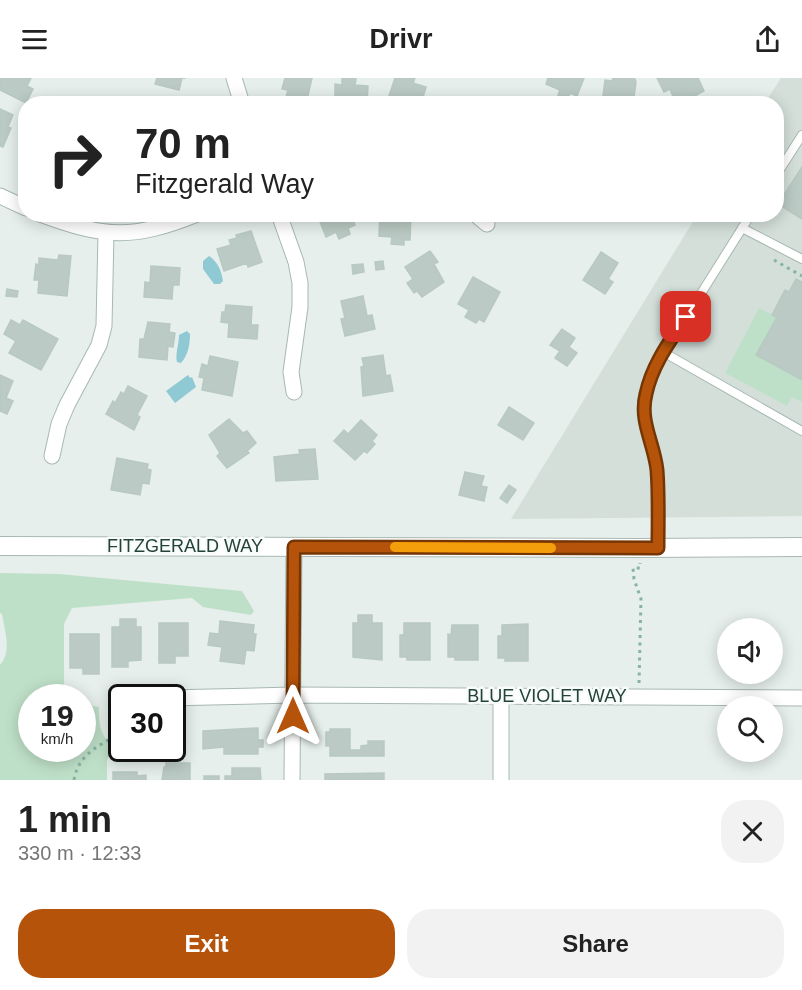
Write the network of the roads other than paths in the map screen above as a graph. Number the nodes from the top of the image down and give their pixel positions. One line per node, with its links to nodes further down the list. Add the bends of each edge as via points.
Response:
1 (234, 78): 2 (street)
2 (240, 96)
3 (802, 135): 4 (lane)
4 (784, 163)
5 (0, 196): 6 (street)
6 (18, 204)
7 (62, 222): 12 (street)
8 (175, 222): 12 (street, via 128,234)
9 (282, 222): 15 (street, via 300,283 291,372)
10 (746, 222): 11 (lane)
11 (742, 228): 13 (lane); 14 (lane)
12 (106, 233): 17 (street, via 104,326 92,362 59,424)
13 (802, 259)
14 (663, 352): 16 (lane); 21 (lane, via 651,373 645,396 646,428 657,467)
15 (294, 392)
16 (802, 431)
17 (52, 456)
18 (0, 546): 19 (street, FITZGERALD WAY)
19 (294, 547): 21 (street, FITZGERALD WAY); 22 (street)
20 (802, 547): 21 (street, FITZGERALD WAY)
21 (649, 548)
22 (293, 695): 23 (street, BLUE VIOLET WAY); 24 (street, BLUE VIOLET WAY); 26 (street)
23 (501, 696): 25 (street, BLUE VIOLET WAY); 27 (street)
24 (186, 698)
25 (802, 698)
26 (292, 780)
27 (501, 780)

